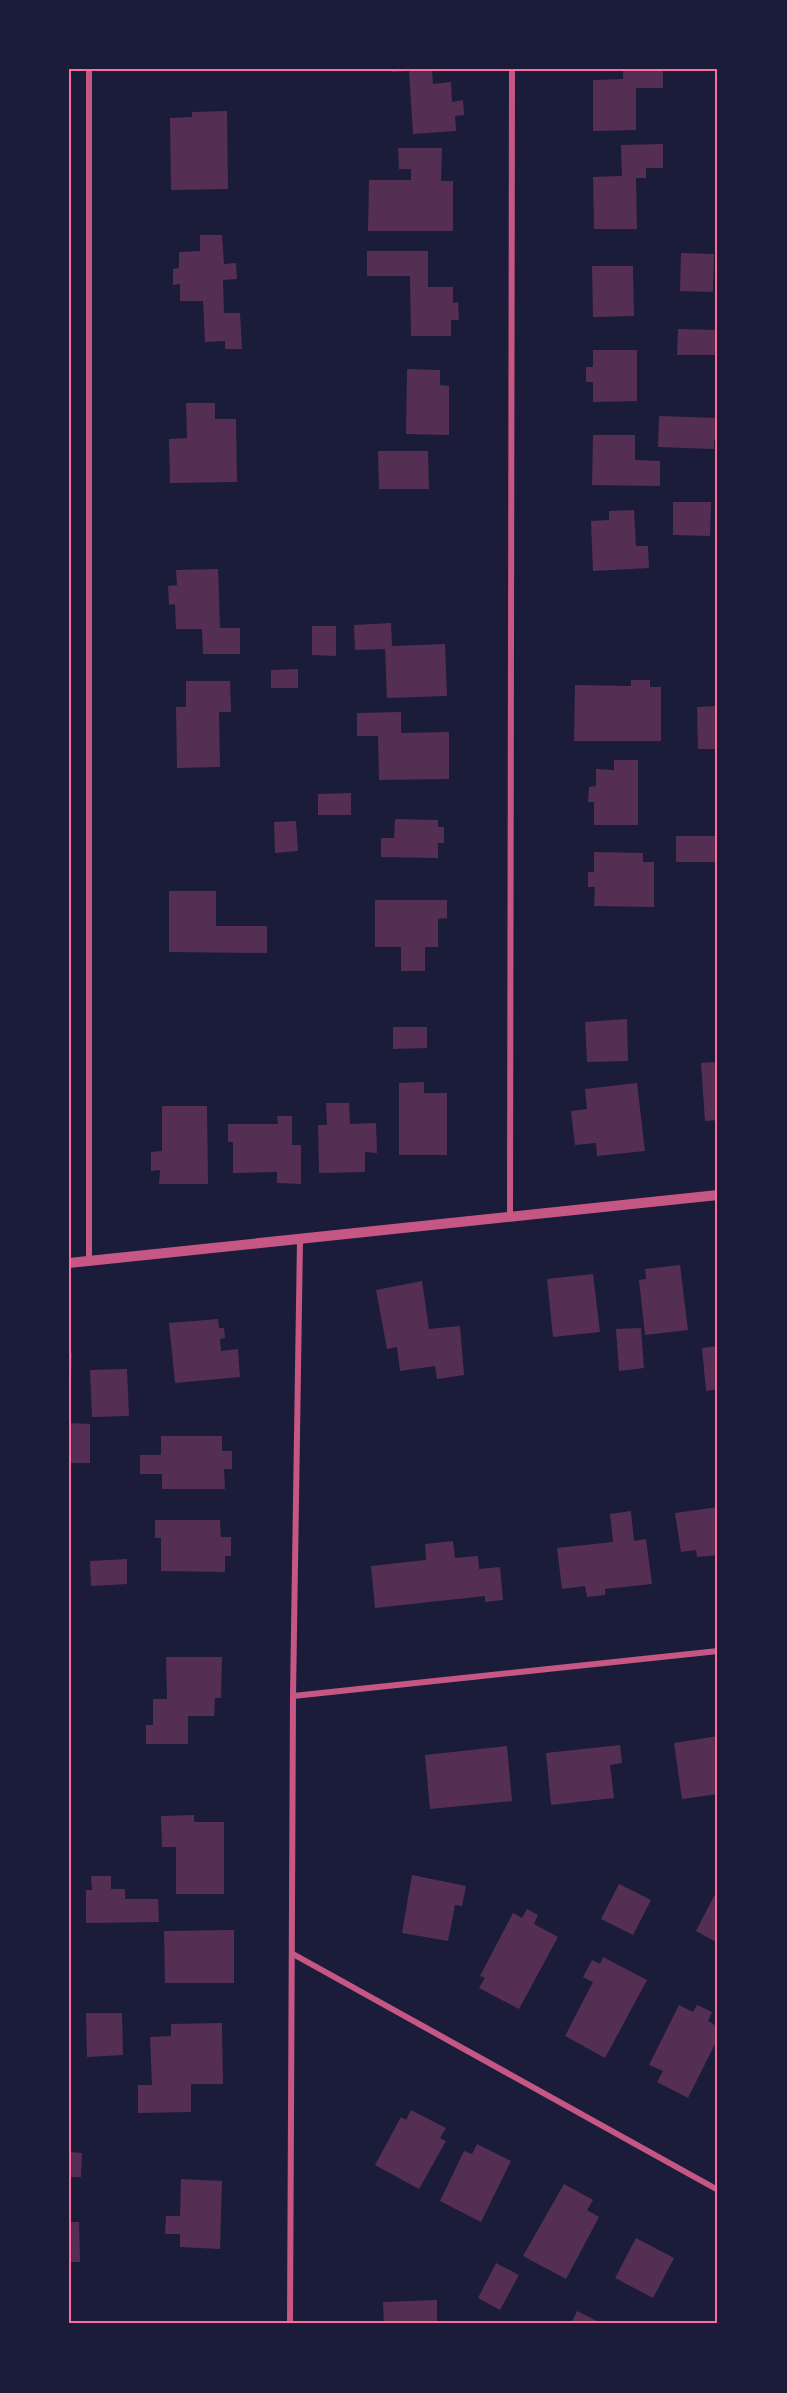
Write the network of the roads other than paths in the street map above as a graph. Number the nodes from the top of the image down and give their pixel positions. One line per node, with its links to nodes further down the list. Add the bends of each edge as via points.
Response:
1 (89, 69): 6 (street)
2 (512, 69): 4 (street)
3 (718, 1195): 4 (street)
4 (510, 1218): 5 (street)
5 (300, 1239): 6 (street); 9 (street)
6 (88, 1262): 7 (street)
7 (69, 1263)
8 (718, 1652): 9 (street)
9 (293, 1696): 10 (street)
10 (293, 1954): 11 (street); 12 (street)
11 (718, 2190)
12 (290, 2324)

